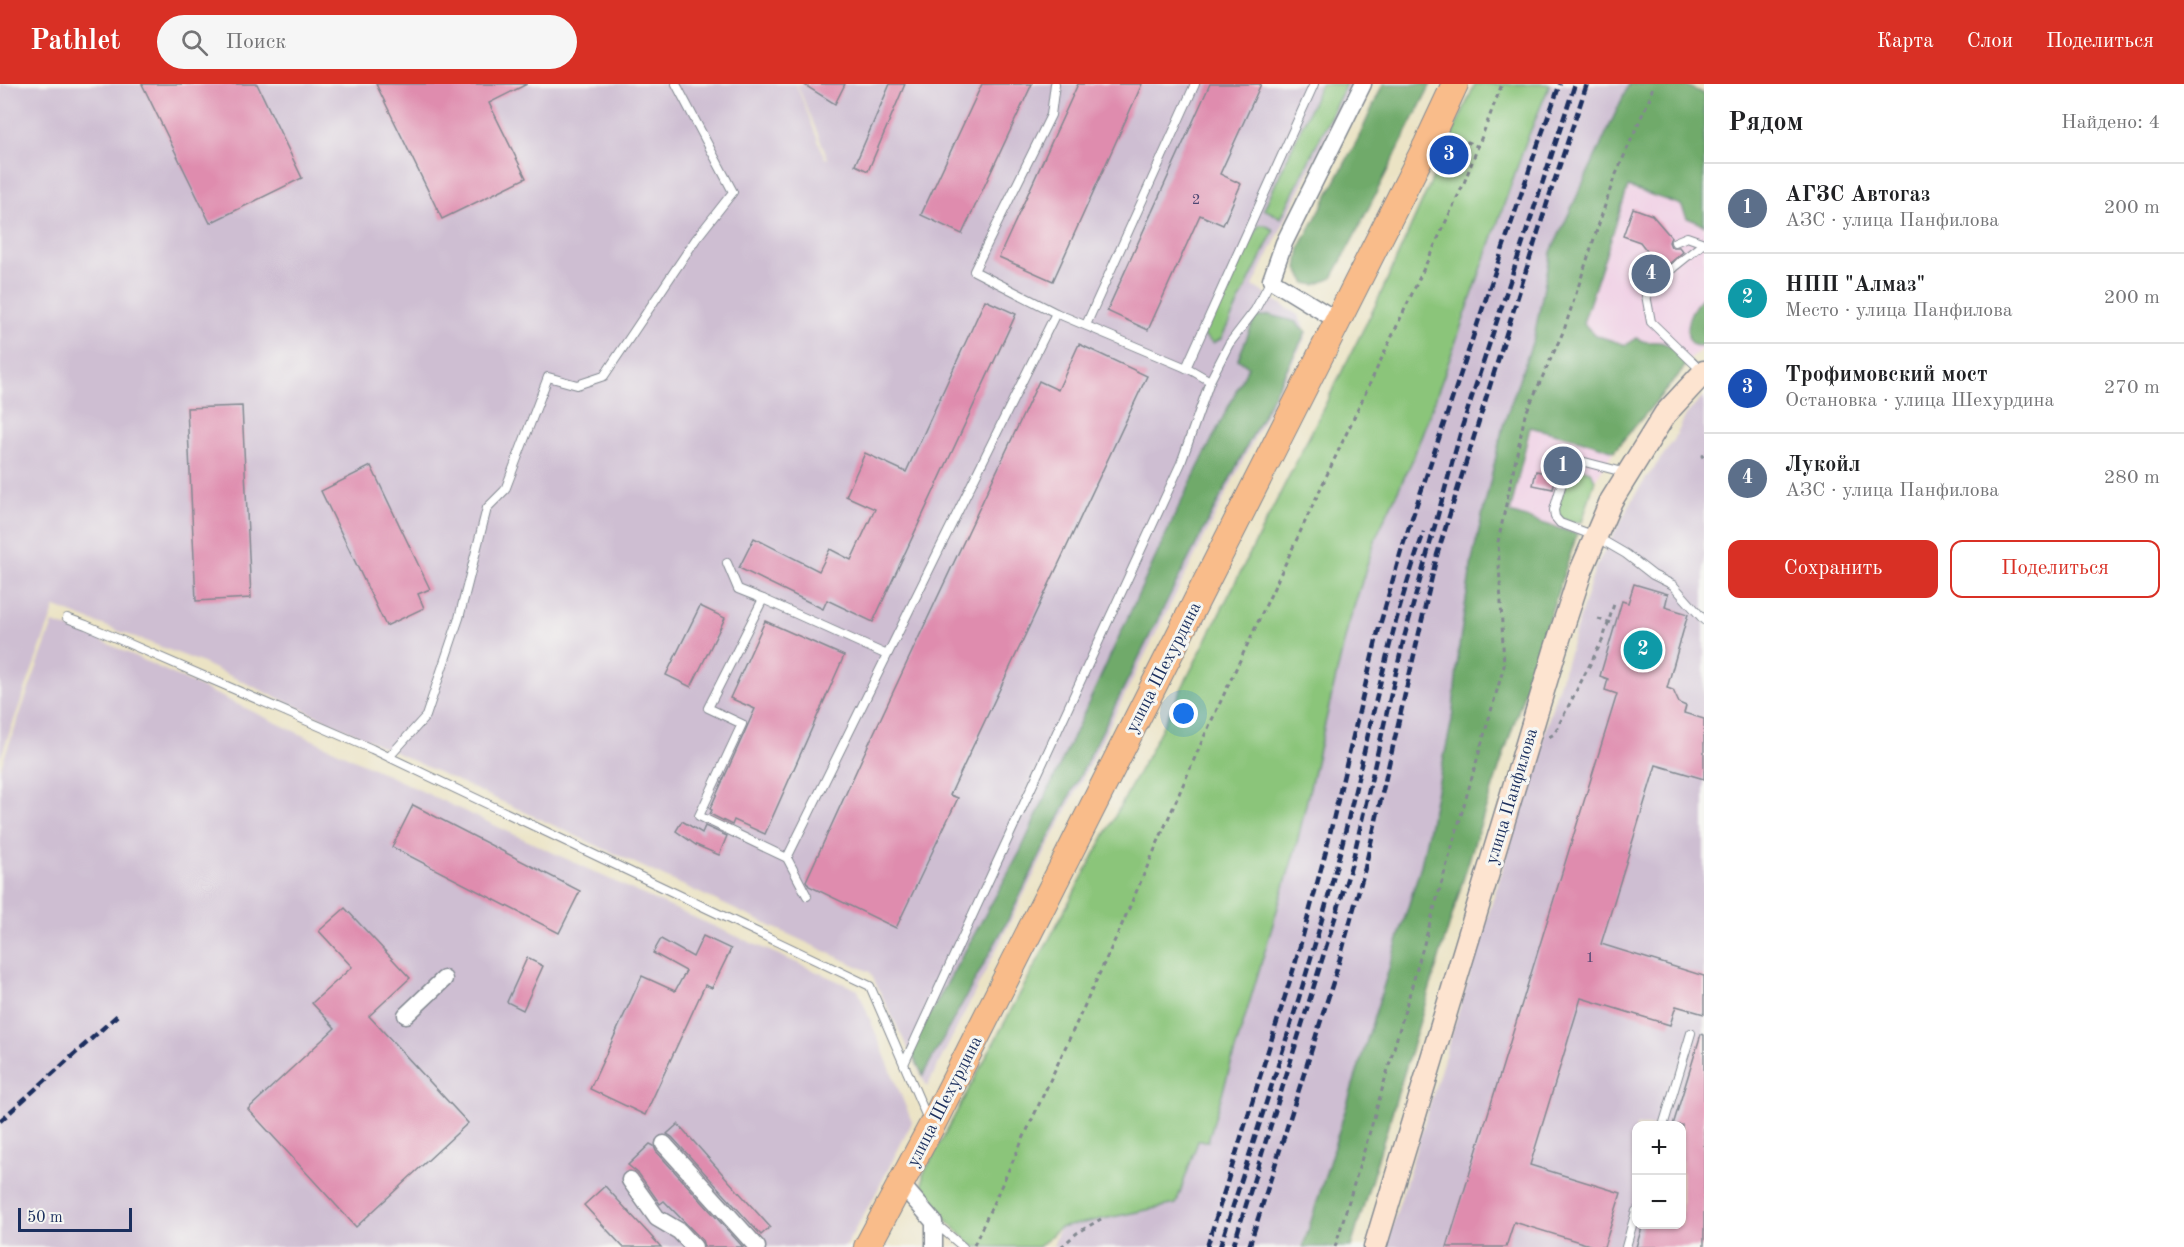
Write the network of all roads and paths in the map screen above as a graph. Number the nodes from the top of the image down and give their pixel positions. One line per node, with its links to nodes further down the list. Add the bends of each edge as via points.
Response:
1 (676, 84): 34 (lane, via 733,192 696,239 604,376 577,385 548,377 505,490 487,508 459,618 426,716)
2 (1054, 84): 16 (lane, via 1051,115 974,271)
3 (1195, 84): 18 (lane)
4 (1314, 84): 19 (lane)
5 (1363, 84): 14 (street, via 1284,243)
6 (1455, 84): 17 (main road, улица Шехурдина)
7 (1502, 84): 10 (path)
8 (1653, 84): 56 (path, via 1613,181 1564,330 1525,415 1498,542 1504,666)
9 (1458, 138): 10 (path)
10 (1479, 147): 54 (path, via 1203,739)
11 (1675, 243): 12 (lane, via 1687,237)
12 (1704, 243): 15 (lane)
13 (1654, 260): 15 (lane)
14 (1271, 280): 17 (street); 21 (lane)
15 (1646, 295): 20 (lane, via 1651,322)
16 (1056, 313): 18 (lane); 33 (lane)
17 (1338, 321): 42 (main road, улица Шехурдина)
18 (1086, 325): 19 (lane)
19 (1186, 368): 21 (lane)
20 (1704, 372): 22 (main road, улица Панфилова, via 1665,414)
21 (1210, 381): 40 (lane, via 1181,463)
22 (1627, 473): 23 (main road, улица Панфилова); 23 (lane, via 1577,460 1567,466 1555,517 1560,523)
23 (1595, 536): 29 (lane, via 1672,585); 57 (main road, улица Панфилова, via 1555,651)
24 (728, 563): 25 (lane, via 738,589)
25 (764, 599): 33 (lane); 35 (lane, via 708,708 742,724 699,816)
26 (1615, 601): 30 (path)
27 (67, 618): 34 (lane)
28 (1598, 619): 30 (path)
29 (1704, 620)
30 (1609, 622): 31 (path); 32 (path)
31 (1615, 624)
32 (1603, 639)
33 (887, 655): 35 (lane)
34 (389, 757): 40 (lane, via 870,986)
35 (787, 858): 36 (lane)
36 (807, 896)
37 (444, 979): 38 (street)
38 (406, 1016)
39 (1691, 1033): 41 (lane)
40 (904, 1064): 42 (lane)
41 (1664, 1121)
42 (932, 1127): 45 (main road, улица Шехурдина)
43 (664, 1144): 50 (street)
44 (630, 1180): 49 (street, via 657,1218 679,1231)
45 (902, 1185): 47 (street); 51 (main road, улица Шехурдина)
46 (1101, 1219): 55 (path)
47 (934, 1222): 52 (street); 53 (lane)
48 (1632, 1225): 58 (lane)
49 (694, 1247)
50 (757, 1247)
51 (867, 1247)
52 (934, 1247)
53 (963, 1247)
54 (973, 1247)
55 (1061, 1247)
56 (1335, 1247)
57 (1375, 1247)
58 (1626, 1247)

